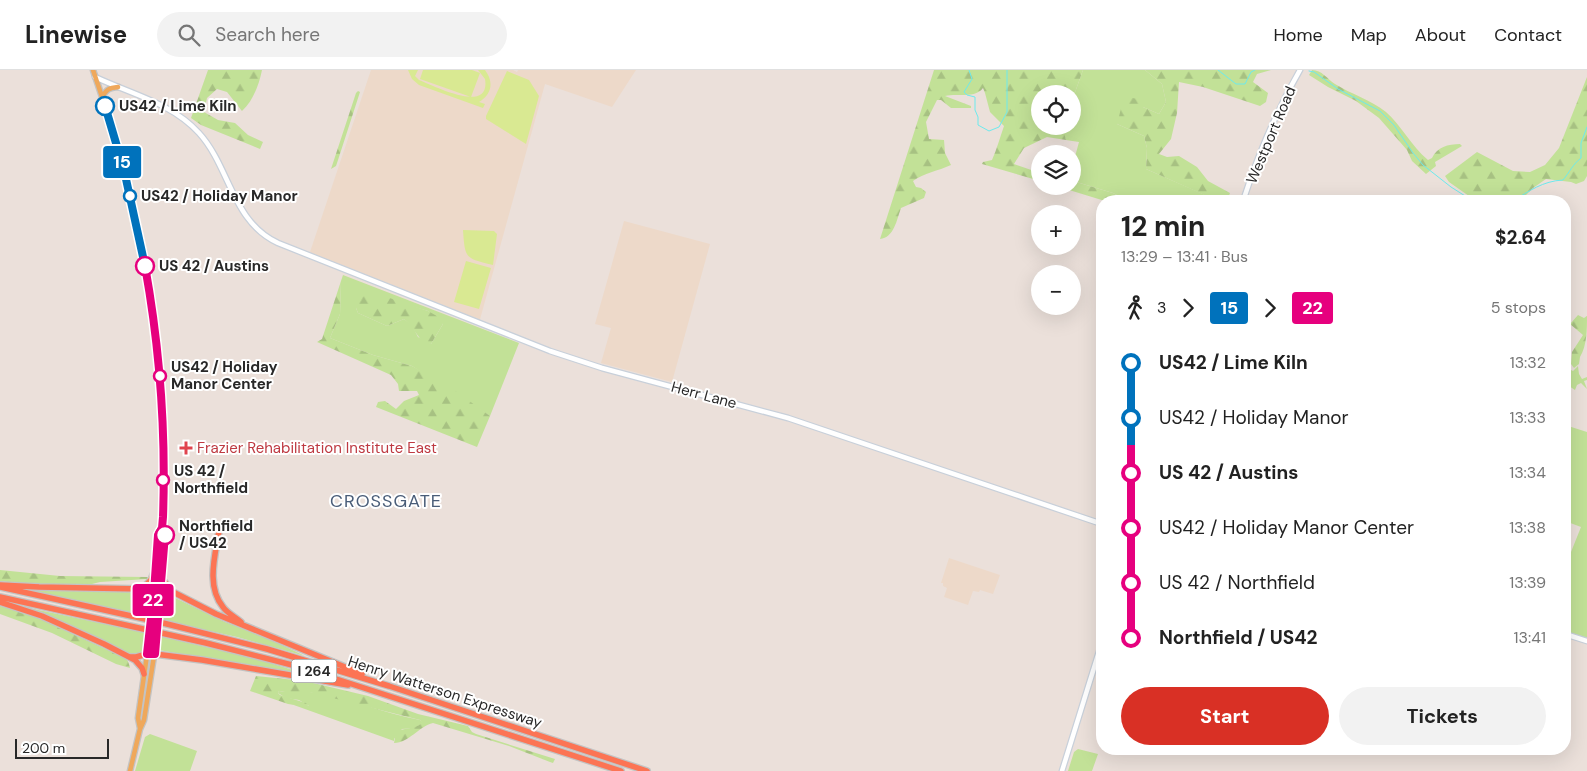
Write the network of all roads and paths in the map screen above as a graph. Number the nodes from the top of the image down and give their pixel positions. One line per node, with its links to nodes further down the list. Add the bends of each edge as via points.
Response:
1 (93, 70): 3 (main road)
2 (1300, 70): 6 (main road, Westport Road, via 1272,123)
3 (95, 77): 4 (main road, Herr Lane); 5 (main road)
4 (118, 86): 5 (main road, via 110,87); 7 (main road, Herr Lane, via 172,110 188,122 211,148 235,199 251,222 272,240 550,351 788,418)
5 (102, 97): 8 (main road, via 130,196 152,308 164,441)
6 (1245, 195)
7 (1096, 522)
8 (162, 528): 10 (main road, via 158,535); 11 (main road, via 165,535)
9 (219, 531): 18 (highway, via 213,574 216,597 226,610)
10 (155, 570): 13 (highway, via 151,580); 14 (main road)
11 (162, 580): 14 (main road); 15 (highway)
12 (0, 586): 13 (highway); 26 (highway, Henry Watterson Expressway / I 264, via 218,636)
13 (142, 588): 14 (highway)
14 (158, 592): 15 (highway); 21 (main road, bridge, via 152,611); 22 (main road, bridge)
15 (172, 592): 18 (highway)
16 (0, 598): 27 (highway, Henry Watterson Expressway / I 264, via 236,650 312,670)
17 (0, 602): 23 (highway, via 51,620)
18 (249, 628): 26 (highway)
19 (1571, 636): 20 (main road)
20 (1587, 641)
21 (147, 654): 22 (main road); 23 (highway); 25 (main road)
22 (155, 654): 27 (highway, via 322,680); 28 (main road)
23 (128, 656): 25 (highway, via 140,664)
24 (1096, 661): 32 (main road)
25 (144, 674): 28 (main road, via 138,718)
26 (389, 686): 31 (highway, Henry Watterson Expressway / I 264)
27 (376, 692): 30 (highway, Henry Watterson Expressway / I 264)
28 (140, 729): 29 (main road)
29 (130, 771)
30 (621, 771)
31 (647, 771)
32 (1062, 771)

